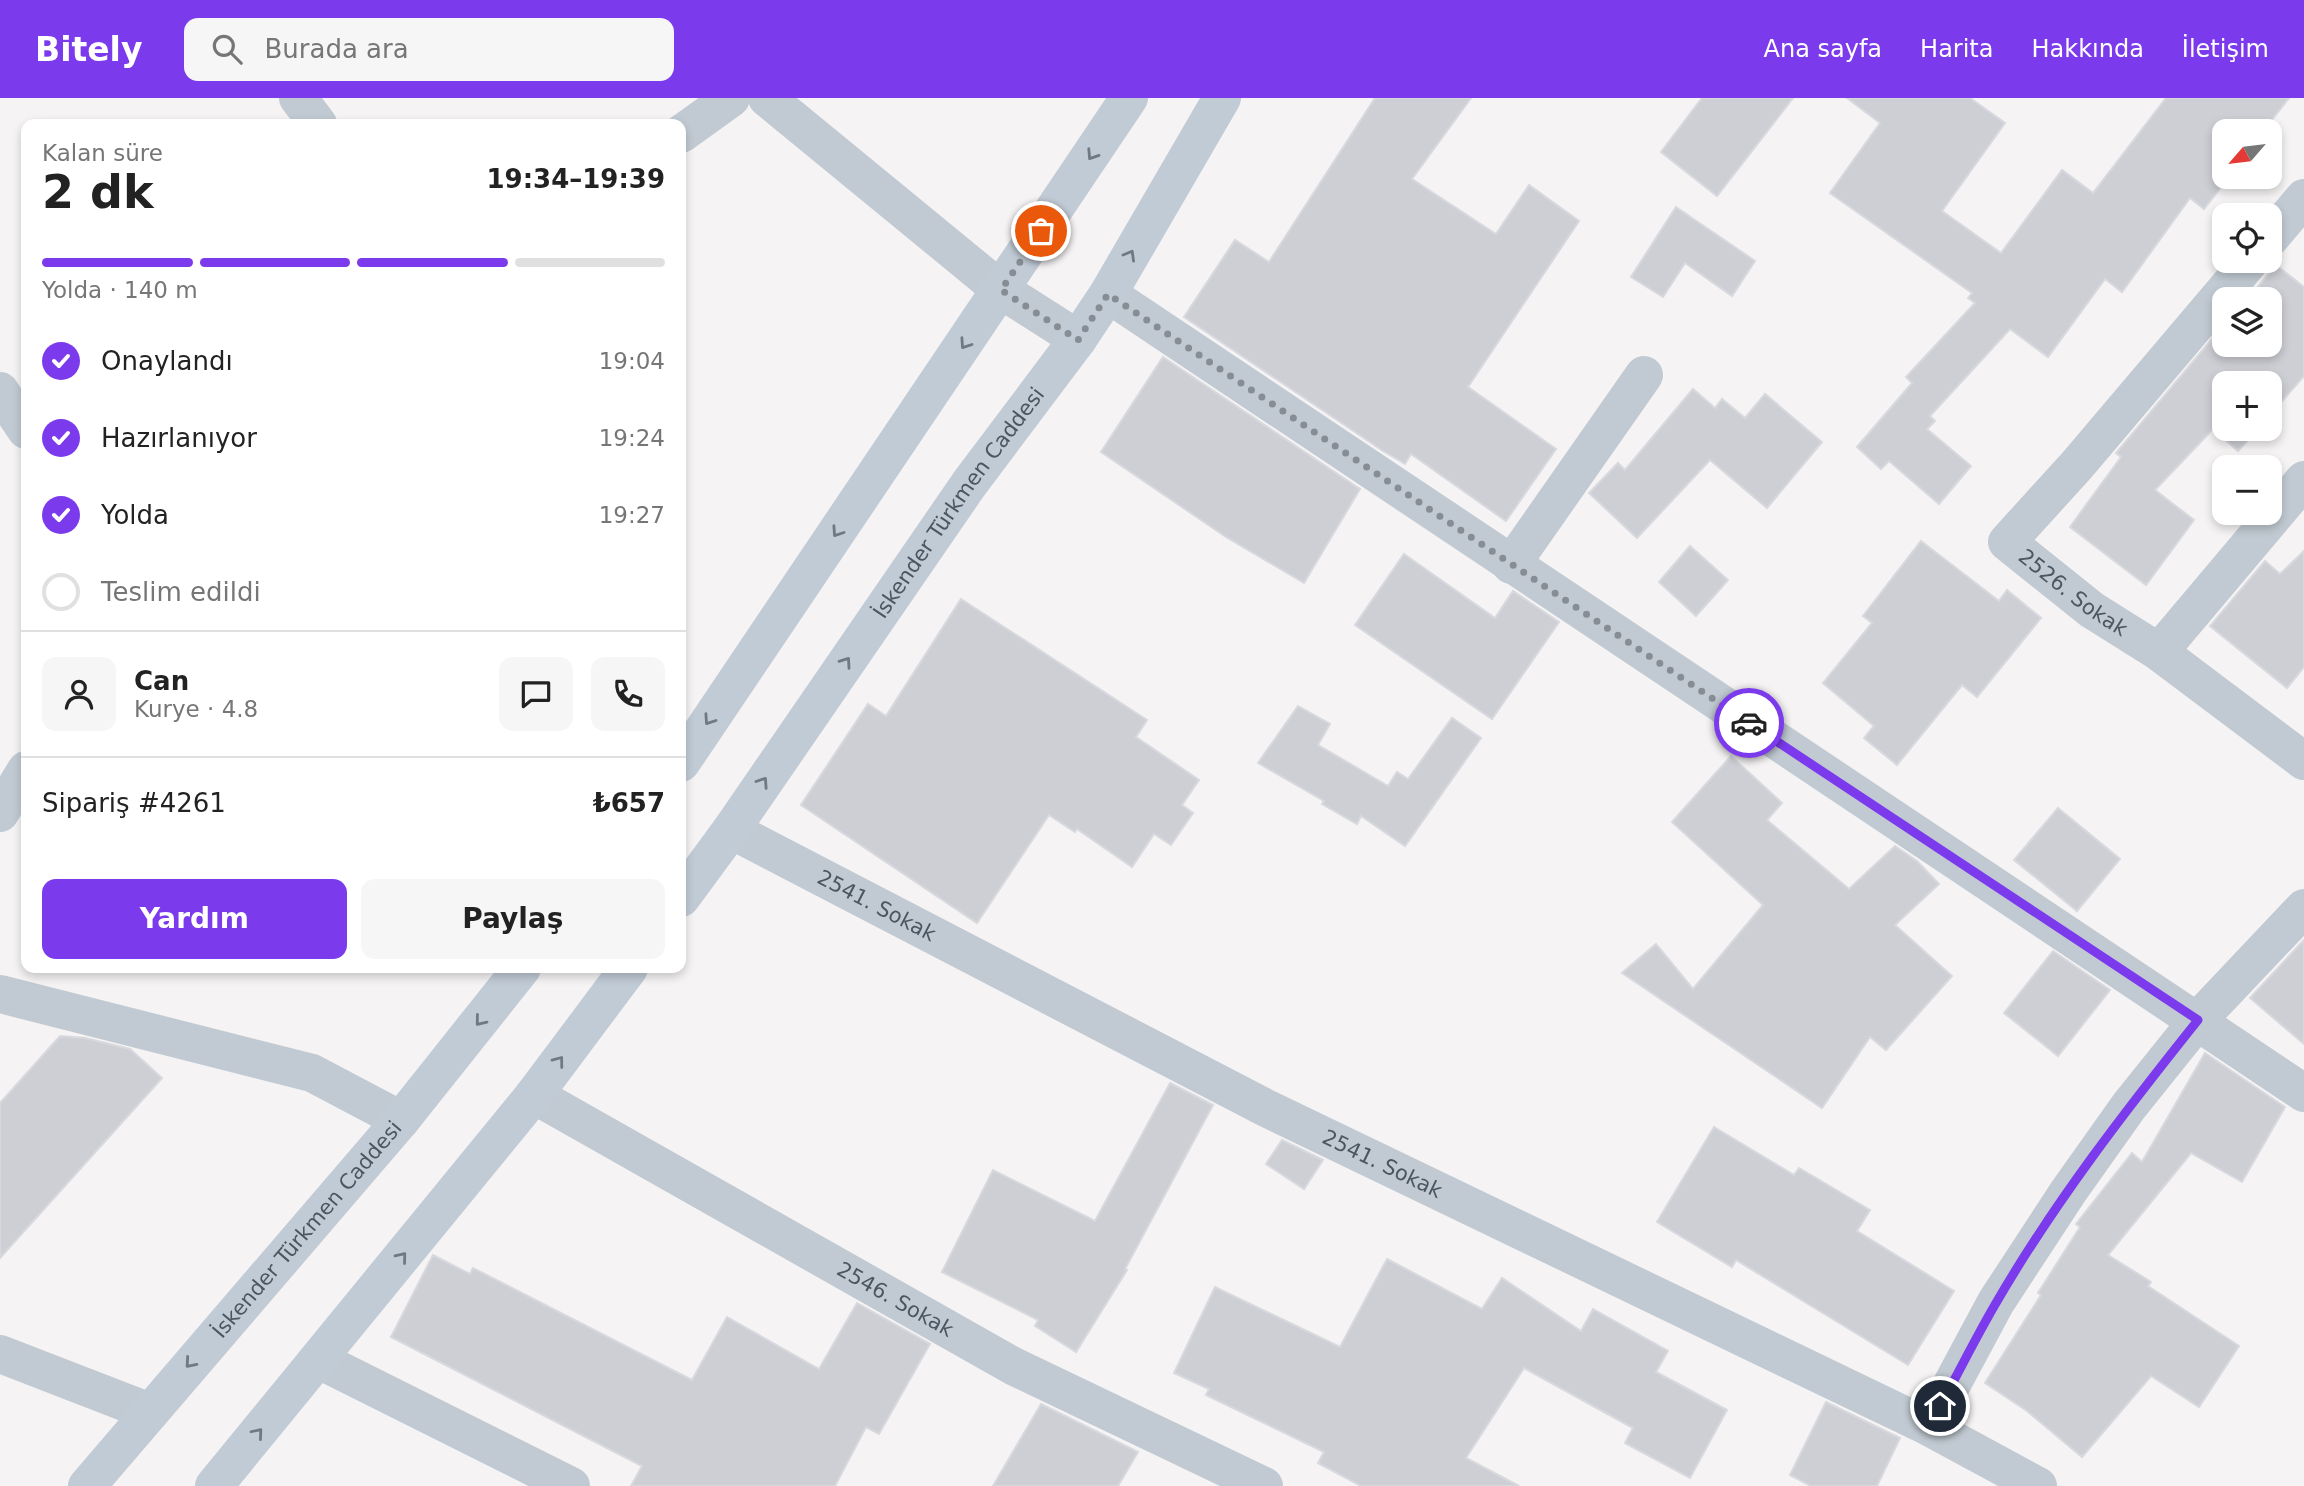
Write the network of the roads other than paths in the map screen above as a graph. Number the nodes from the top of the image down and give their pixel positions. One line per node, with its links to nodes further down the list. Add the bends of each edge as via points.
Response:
1 (298, 98): 6 (street)
2 (731, 98): 7 (street)
3 (767, 98): 11 (street)
4 (1129, 98): 11 (main road, one-way to 11)
5 (1222, 98): 12 (main road, İskender Türkmen Caddesi, one-way to 5)
6 (314, 119)
7 (686, 130)
8 (2304, 198): 9 (street)
9 (2282, 224)
10 (2240, 273): 19 (street, 2526. Sokak, via 2007,542 2092,610)
11 (1001, 290): 13 (street); 20 (main road, one-way to 20)
12 (1108, 294): 13 (main road, İskender Türkmen Caddesi); 18 (street)
13 (1078, 340): 24 (main road, İskender Türkmen Caddesi, one-way to 13, via 969,484)
14 (1644, 375): 18 (street)
15 (0, 391): 16 (street)
16 (21, 422)
17 (2304, 480): 19 (street)
18 (1511, 565): 30 (street)
19 (2159, 652): 21 (street, 2526. Sokak)
20 (686, 755)
21 (2304, 761)
22 (21, 778): 23 (street)
23 (0, 813)
24 (731, 830): 25 (main road, İskender Türkmen Caddesi); 37 (street, 2541. Sokak, via 1264,1107)
25 (686, 891)
26 (2304, 908): 30 (street)
27 (518, 973): 33 (main road, İskender Türkmen Caddesi, one-way to 33)
28 (625, 973): 32 (main road, one-way to 28)
29 (0, 994): 33 (street, via 312,1073)
30 (2198, 1020): 31 (street); 37 (street, via 2068,1192 1996,1302)
31 (2304, 1093)
32 (534, 1095): 35 (main road, one-way to 32); 41 (street, 2546. Sokak, via 1013,1366)
33 (401, 1120): 36 (main road, İskender Türkmen Caddesi, one-way to 36)
34 (0, 1354): 36 (street)
35 (319, 1360): 39 (main road, one-way to 35); 40 (street)
36 (150, 1412): 38 (main road, İskender Türkmen Caddesi)
37 (1929, 1427): 42 (street, 2541. Sokak)
38 (87, 1486)
39 (214, 1486)
40 (571, 1486)
41 (1264, 1486)
42 (2038, 1486)

